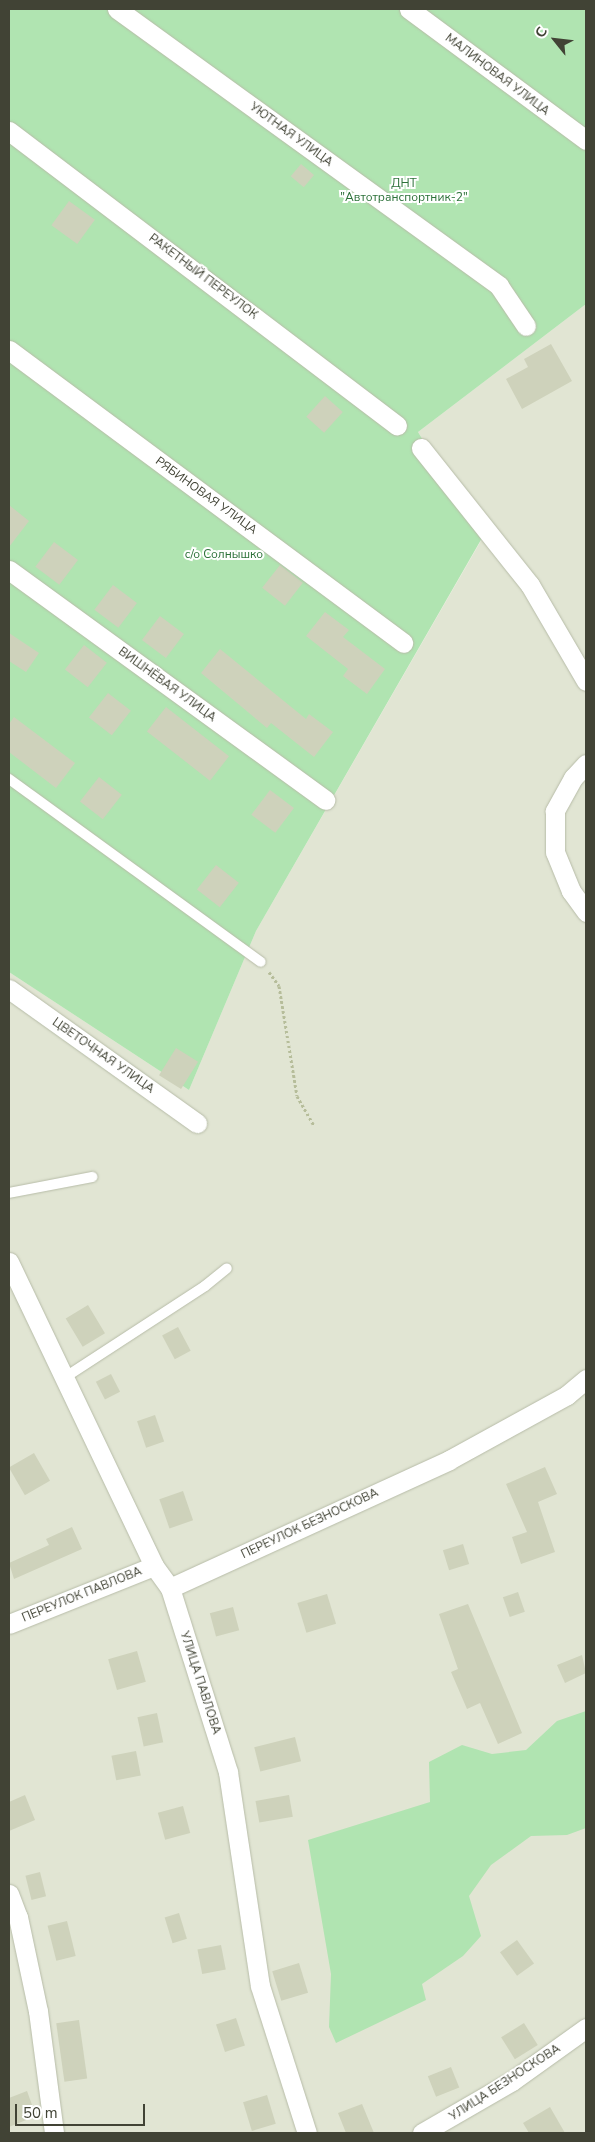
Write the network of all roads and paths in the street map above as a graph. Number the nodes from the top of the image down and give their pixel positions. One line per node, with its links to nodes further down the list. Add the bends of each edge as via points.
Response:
1 (117, 9): 5 (street, УЮТНАЯ УЛИЦА, via 499,286)
2 (408, 9): 4 (street, МАЛИНОВАЯ УЛИЦА)
3 (9, 131): 7 (street, РАКЕТНЫЙ ПЕРЕУЛОК)
4 (586, 140)
5 (526, 326)
6 (9, 350): 10 (street, РЯБИНОВАЯ УЛИЦА)
7 (396, 425)
8 (421, 448): 11 (street, via 530,585)
9 (9, 570): 14 (street, ВИШНЁВАЯ УЛИЦА)
10 (403, 643)
11 (586, 681)
12 (586, 764): 15 (street, via 555,811 555,852 571,891)
13 (9, 779): 16 (lane)
14 (324, 800)
15 (586, 912)
16 (261, 962): 19 (path, via 279,986 297,1096)
17 (9, 989): 18 (street, ЦВЕТОЧНАЯ УЛИЦА)
18 (197, 1123)
19 (314, 1126)
20 (92, 1177): 21 (lane)
21 (9, 1194)
22 (9, 1262): 24 (street, УЛИЦА ПАВЛОВА)
23 (227, 1268): 24 (lane, via 205,1286)
24 (64, 1378): 26 (street, УЛИЦА ПАВЛОВА)
25 (586, 1379): 27 (street, ПЕРЕУЛОК БЕЗНОСКОВА, via 568,1395 449,1460)
26 (154, 1566): 27 (street, УЛИЦА ПАВЛОВА); 28 (street, ПЕРЕУЛОК ПАВЛОВА)
27 (170, 1588): 32 (street, УЛИЦА ПАВЛОВА, via 228,1772 260,1986)
28 (9, 1624)
29 (9, 1894): 31 (street, via 18,1917 38,2011)
30 (586, 2028): 33 (street, УЛИЦА БЕЗНОСКОВА, via 512,2080)
31 (54, 2133)
32 (307, 2133)
33 (422, 2133)

